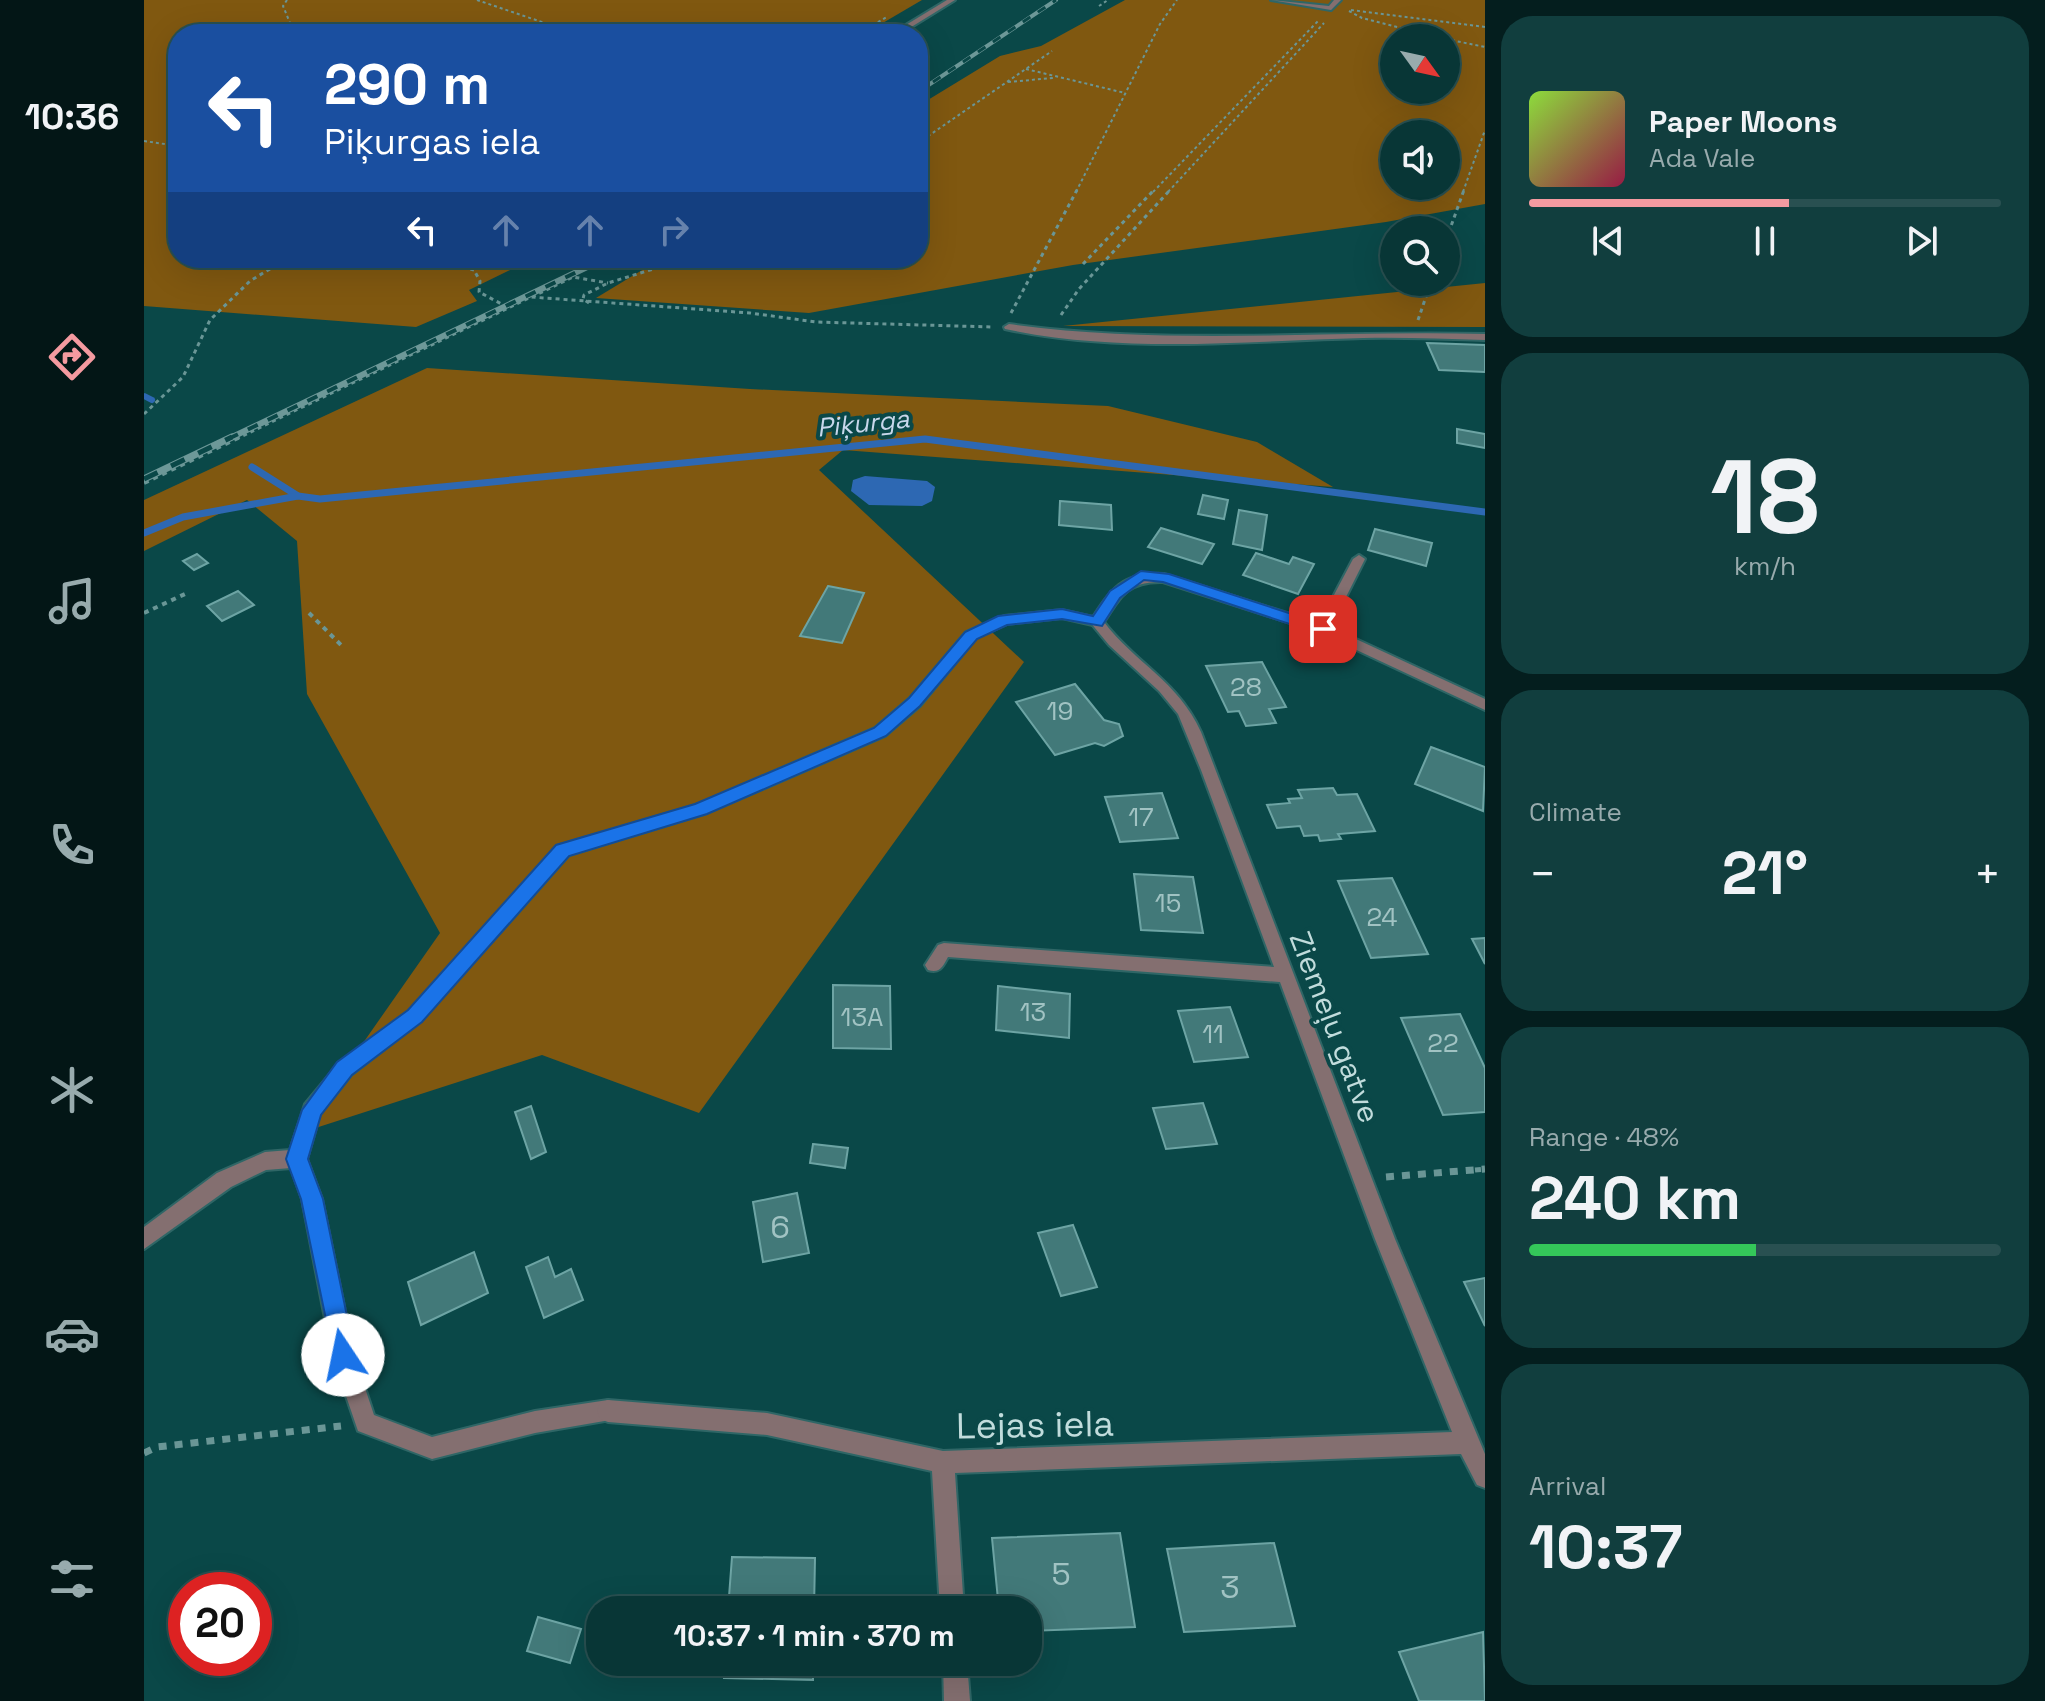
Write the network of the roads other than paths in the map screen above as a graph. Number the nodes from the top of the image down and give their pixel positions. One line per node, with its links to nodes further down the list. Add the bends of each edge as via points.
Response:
1 (952, 0): 4 (street)
2 (1274, 0): 3 (street, via 1331,8)
3 (1338, 0)
4 (912, 24)
5 (1009, 327): 6 (street, via 1056,335 1165,340)
6 (1485, 337)
7 (1359, 559): 9 (street)
8 (1097, 622): 9 (street, via 1115,595 1141,575); 12 (street, Ziemeļu gatve, via 1107,638 1144,665 1176,700 1209,770); 13 (street, via 1062,614 1004,620 971,635 915,702 880,732 701,809 563,850 415,1016 345,1069 312,1110)
9 (1323, 629): 10 (street)
10 (1485, 705)
11 (934, 965): 12 (street, via 944,950)
12 (1285, 975): 15 (street, Ziemeļu gatve)
13 (297, 1159): 14 (street, via 265,1161 224,1180); 16 (street, Lejas iela, via 312,1199 343,1355 366,1423 432,1448 535,1422 608,1411 767,1424)
14 (144, 1239)
15 (1467, 1443): 16 (street, Lejas iela); 17 (street, Ziemeļu gatve)
16 (943, 1462): 18 (street)
17 (1485, 1477)
18 (951, 1596)
19 (956, 1676): 20 (street)
20 (957, 1701)

